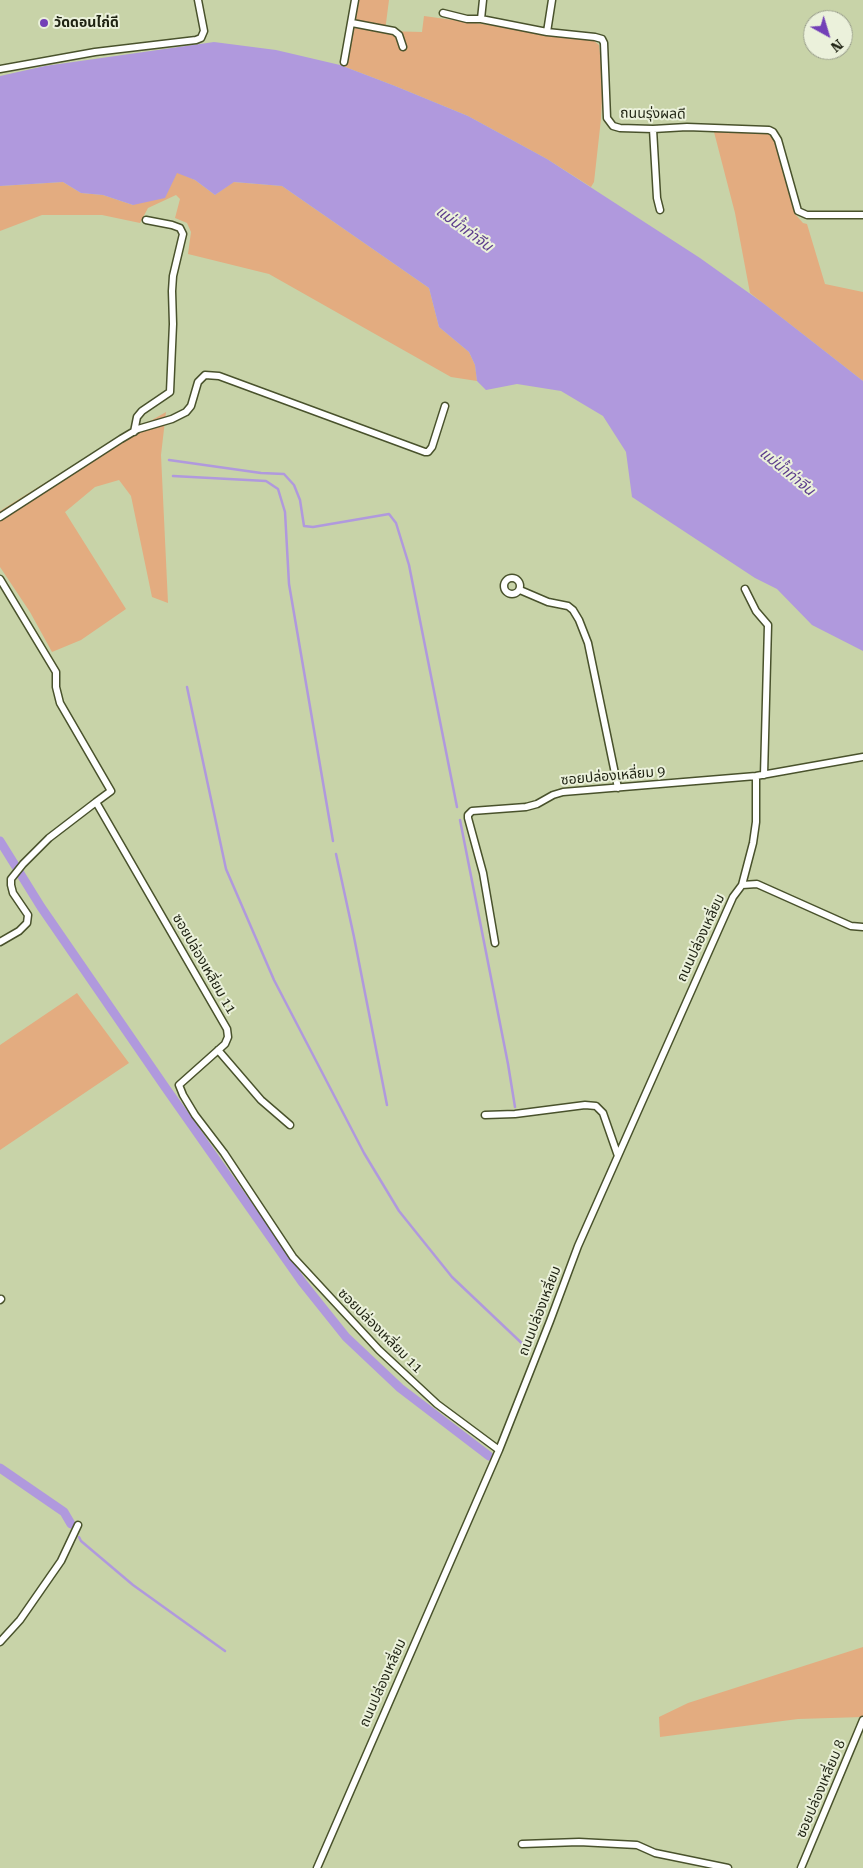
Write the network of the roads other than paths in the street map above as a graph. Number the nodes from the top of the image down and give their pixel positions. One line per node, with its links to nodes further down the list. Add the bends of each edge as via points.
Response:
1 (198, 0): 11 (street, via 204,31 196,40 95,52)
2 (355, 0): 7 (street)
3 (482, 0): 6 (street)
4 (552, 0): 8 (street)
5 (443, 13): 6 (street, ถนนรุ่งผลดี, via 467,20)
6 (481, 19): 8 (street, ถนนรุ่งผลดี)
7 (352, 23): 9 (street, via 394,31); 10 (street)
8 (547, 32): 12 (street, ถนนรุ่งผลดี, via 602,40 608,121 617,127)
9 (403, 47)
10 (344, 62)
11 (0, 69)
12 (653, 129): 13 (street); 14 (street, ถนนรุ่งผลดี, via 687,127 773,132 798,211 807,215)
13 (660, 210)
14 (863, 215)
15 (146, 220): 17 (street, via 180,228 183,234 173,276 170,392 137,417)
16 (445, 406): 17 (street, via 432,447 425,452 211,374 200,379 186,412)
17 (134, 432): 18 (street)
18 (0, 517)
19 (0, 579): 26 (street, via 56,672 60,703 111,791)
20 (745, 589): 23 (street, via 756,611 768,625)
21 (520, 590): 25 (street, via 548,602 568,606 579,620 588,643)
22 (863, 757): 23 (street, ซอยปล่องเหลี่ยม 9)
23 (764, 775): 24 (street, ซอยปล่องเหลี่ยม 9)
24 (756, 776): 25 (street, ซอยปล่องเหลี่ยม 9); 27 (street, via 756,822)
25 (618, 788): 30 (street, ซอยปล่องเหลี่ยม 9, via 563,792 526,807 470,813 468,818 483,873)
26 (96, 802): 29 (street, via 49,838 11,879 13,892 28,915 27,923); 31 (street, ซอยปล่องเหลี่ยม 11, via 227,1029 228,1037)
27 (742, 885): 28 (street, ถนนปล่องเหลี่ยม, via 757,884 851,926); 34 (street, ถนนปล่องเหลี่ยม, via 719,927)
28 (863, 927)
29 (0, 942)
30 (494, 943)
31 (218, 1050): 33 (street, via 261,1100); 35 (street, ซอยปล่องเหลี่ยม 11, via 179,1085 195,1115 294,1257 379,1350 437,1404)
32 (485, 1114): 34 (street, via 596,1106 603,1113)
33 (290, 1125)
34 (618, 1156): 35 (street, ถนนปล่องเหลี่ยม, via 578,1246)
35 (499, 1450): 40 (street, ถนนปล่องเหลี่ยม)
36 (78, 1525): 37 (street, via 61,1560 20,1620)
37 (0, 1642)
38 (863, 1720): 42 (street, ซอยปล่องเหลี่ยม 8)
39 (522, 1844): 41 (street, via 637,1844 656,1853)
40 (317, 1868)
41 (728, 1868)
42 (802, 1868)

